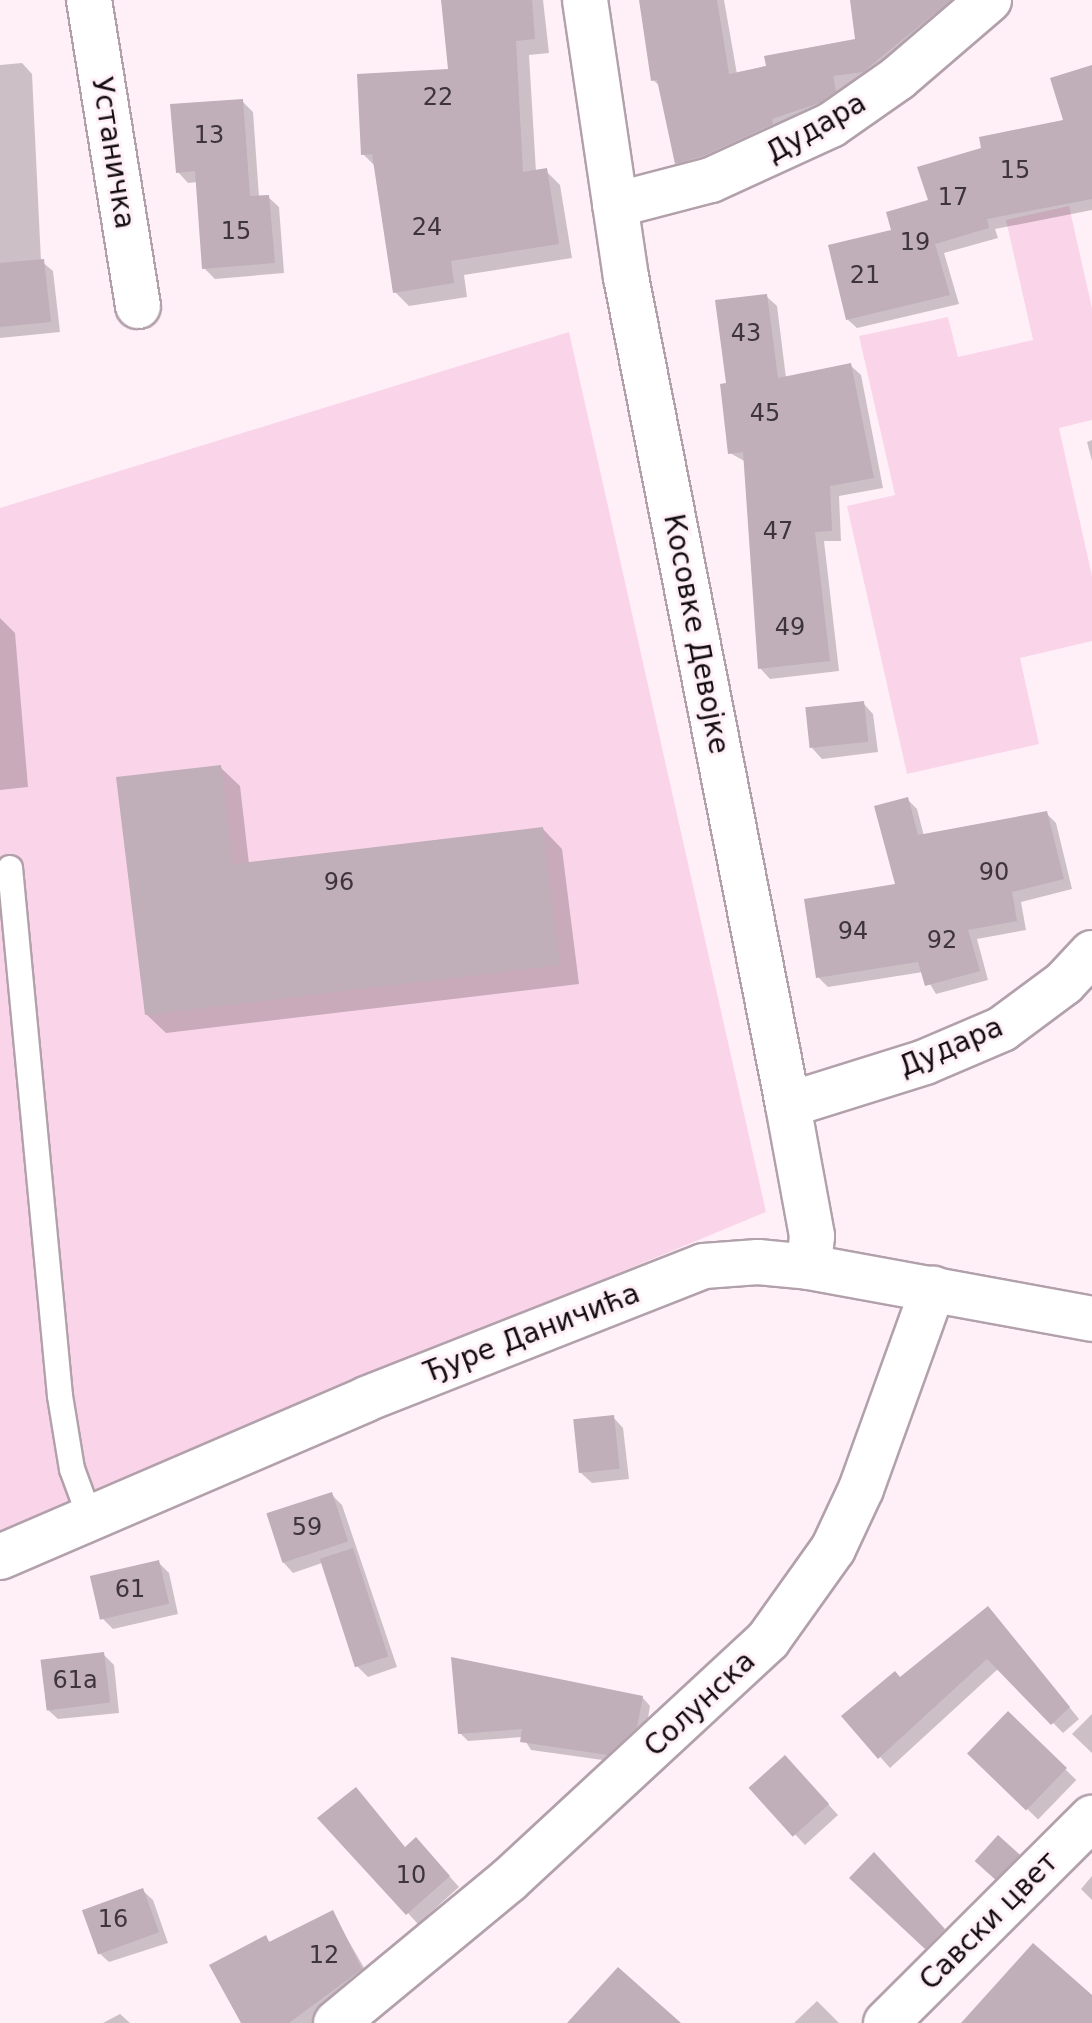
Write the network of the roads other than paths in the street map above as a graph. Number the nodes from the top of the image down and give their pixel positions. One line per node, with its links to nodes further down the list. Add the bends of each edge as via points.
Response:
1 (89, 0): 5 (street, Устаничка)
2 (585, 0): 4 (street, Косовке Девојке)
3 (989, 0): 4 (street, Дудара, via 898,78 831,125 711,180)
4 (615, 205): 8 (street, Косовке Девојке)
5 (138, 306)
6 (10, 868): 12 (lane, via 60,1396 72,1469)
7 (1092, 953): 8 (street, Дудара, via 1064,983 1002,1029 925,1062)
8 (788, 1105): 9 (street, Косовке Девојке, via 812,1236)
9 (809, 1267): 10 (street, Ђуре Даничића); 12 (street, Ђуре Даничића, via 758,1262 704,1266 478,1353)
10 (933, 1289): 11 (street, Ђуре Даничића); 15 (street, Солунска, via 861,1489 833,1549 768,1640 509,1880)
11 (1092, 1319)
12 (90, 1518): 13 (street, Ђуре Даничића)
13 (0, 1557)
14 (1092, 1818): 16 (street, Савски цвет)
15 (336, 2023)
16 (886, 2023)

